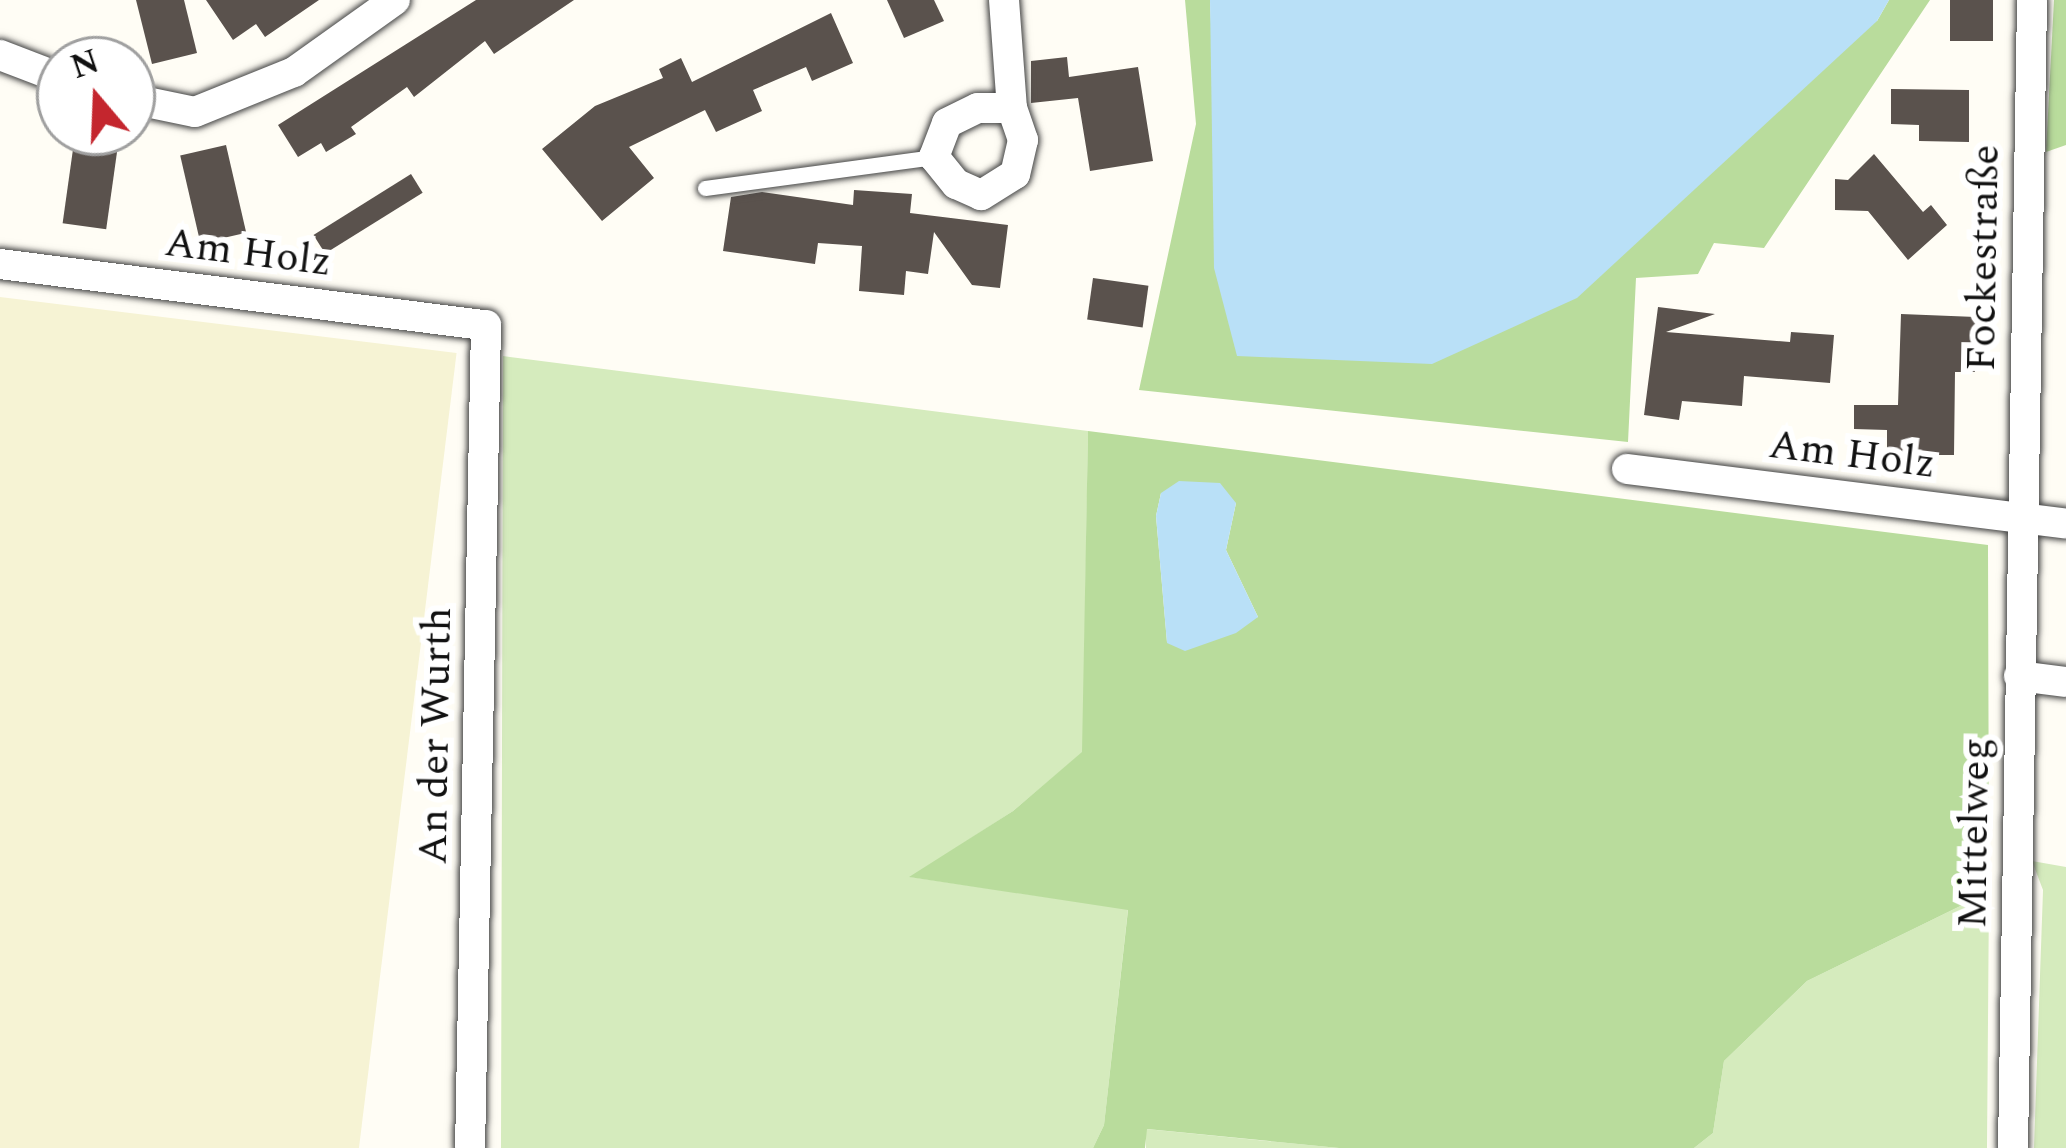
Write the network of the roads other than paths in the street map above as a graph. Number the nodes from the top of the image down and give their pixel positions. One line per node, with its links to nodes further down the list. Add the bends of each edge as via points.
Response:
1 (395, 0): 6 (street, via 294,72 195,112)
2 (1004, 0): 7 (street)
3 (2032, 0): 13 (street, Fockestraße)
4 (0, 56): 5 (street)
5 (36, 69)
6 (156, 104)
7 (1012, 109): 8 (street, via 978,108 947,123); 8 (street, via 1023,140 1015,174 981,195 956,184)
8 (934, 157): 9 (lane)
9 (705, 188)
10 (0, 264): 11 (street, Am Holz)
11 (485, 325): 17 (street, An der Wurth)
12 (1627, 469): 13 (street, Am Holz)
13 (2020, 518): 14 (street, Am Holz); 15 (street, Mittelweg)
14 (2066, 524)
15 (2019, 676): 16 (street); 18 (street, Mittelweg)
16 (2066, 682)
17 (470, 1148)
18 (2013, 1148)

